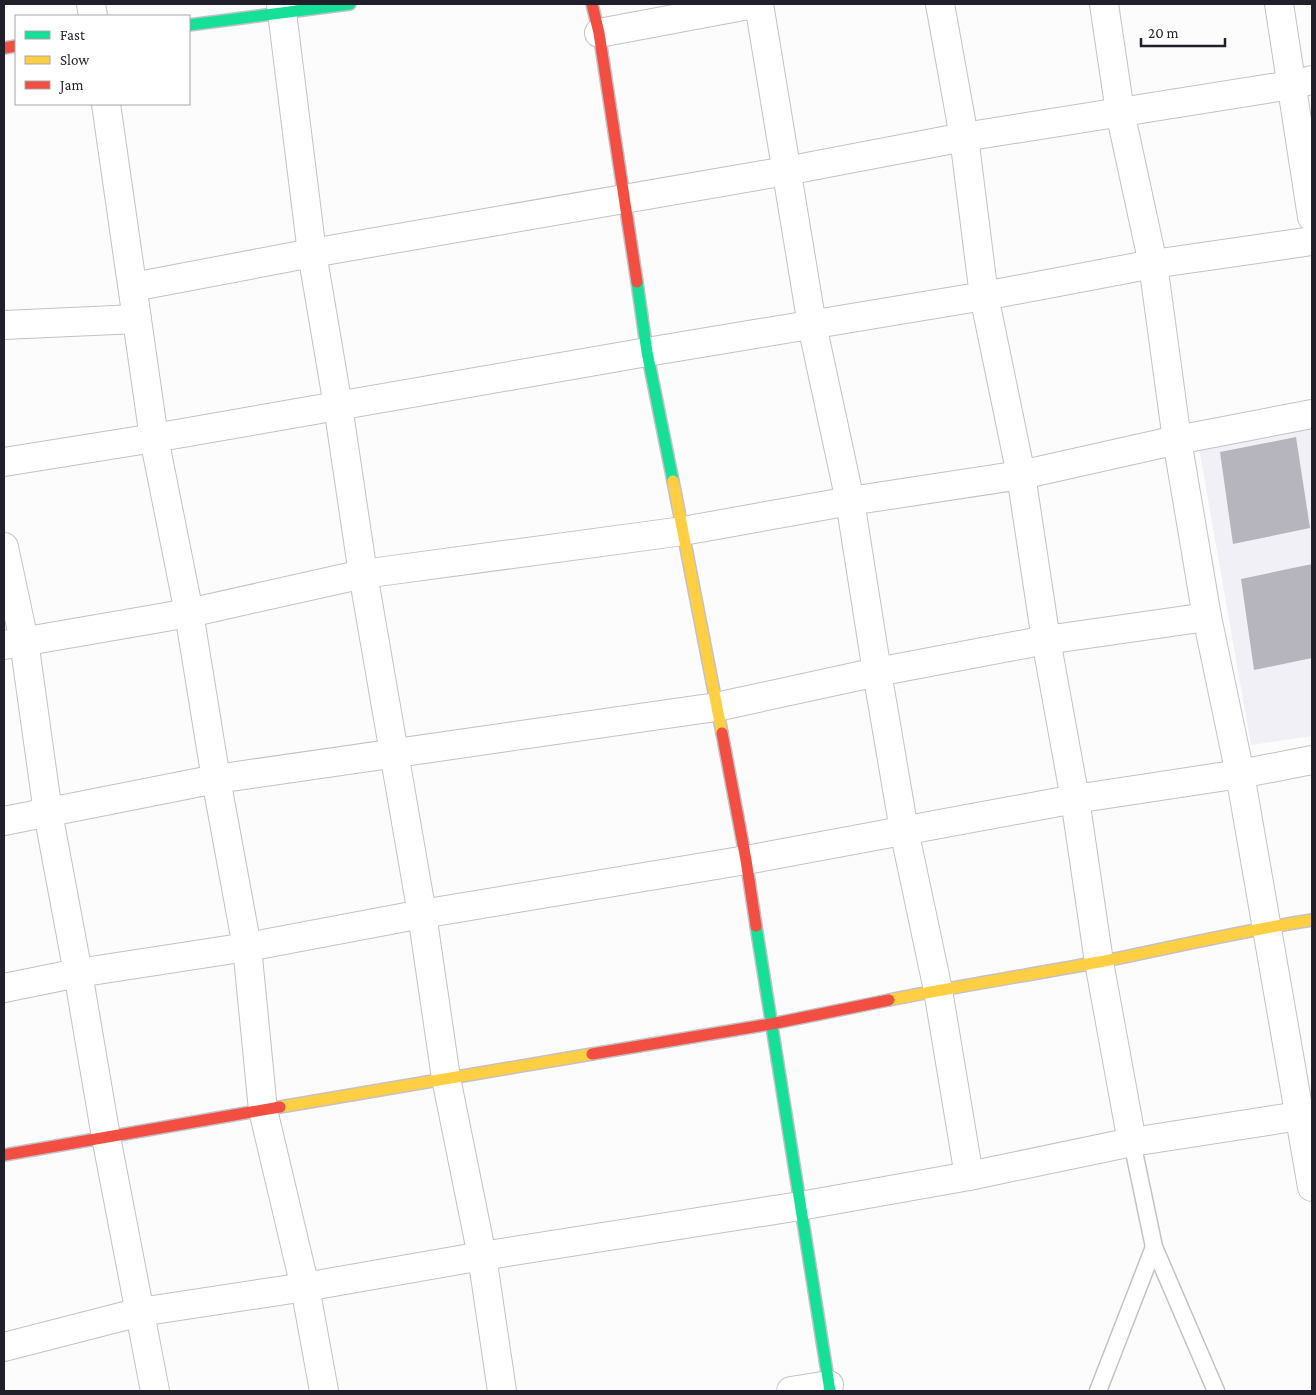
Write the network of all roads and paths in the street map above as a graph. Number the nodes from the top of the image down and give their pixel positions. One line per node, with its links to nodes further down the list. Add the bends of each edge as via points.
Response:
1 (350, 4): 8 (main road)
2 (592, 4): 10 (main road)
3 (754, 4): 10 (street)
4 (759, 4): 15 (street)
5 (940, 4): 14 (street)
6 (1104, 4): 13 (street)
7 (1279, 4): 11 (street)
8 (282, 8): 9 (main road); 19 (street)
9 (190, 25)
10 (599, 33): 16 (main road)
11 (1302, 82): 13 (street); 17 (street)
12 (106, 105): 21 (street)
13 (1120, 112): 14 (street); 20 (street)
14 (964, 137): 15 (street); 22 (street)
15 (786, 171): 16 (street); 25 (street)
16 (624, 200): 19 (street); 26 (main road)
17 (1312, 217)
18 (1312, 241): 20 (street)
19 (312, 253): 21 (street); 27 (street)
20 (1153, 264): 22 (street); 30 (street)
21 (133, 287): 23 (street)
22 (984, 296): 25 (street); 32 (street)
23 (137, 319): 24 (street); 29 (street)
24 (4, 325)
25 (812, 325): 26 (street); 33 (street)
26 (646, 352): 27 (street); 34 (main road)
27 (338, 406): 29 (street); 36 (street)
28 (1312, 414): 30 (street)
29 (154, 438): 31 (street); 37 (street)
30 (1177, 440): 32 (street); 38 (street)
31 (4, 462)
32 (1021, 475): 33 (street); 39 (street)
33 (850, 501): 34 (street); 41 (street)
34 (683, 531): 36 (street); 42 (main road)
35 (4, 547): 40 (street)
36 (363, 574): 37 (street); 43 (street)
37 (190, 612): 40 (street); 46 (street)
38 (1208, 617): 39 (street); 45 (street)
39 (1046, 640): 41 (street); 47 (street)
40 (14, 643): 48 (street)
41 (877, 672): 42 (street); 50 (street)
42 (716, 707): 43 (street); 51 (main road)
43 (395, 753): 46 (street); 52 (street)
44 (1312, 760): 45 (street)
45 (1240, 774): 47 (street); 54 (street)
46 (216, 779): 48 (street); 55 (street)
47 (1075, 799): 50 (street); 56 (street)
48 (48, 812): 49 (street); 57 (street)
49 (4, 821)
50 (904, 830): 51 (street); 59 (street)
51 (746, 860): 52 (street); 60 (main road)
52 (422, 914): 55 (street); 61 (street)
53 (1312, 920): 54 (main road)
54 (1266, 927): 56 (main road); 63 (street)
55 (247, 948): 57 (street); 62 (street)
56 (1099, 962): 59 (main road); 65 (street)
57 (78, 972): 58 (street); 64 (street)
58 (4, 988)
59 (938, 990): 60 (main road); 67 (street)
60 (771, 1024): 61 (main road); 69 (main road)
61 (446, 1078): 62 (main road); 71 (street)
62 (263, 1110): 64 (main road); 72 (street)
63 (1306, 1115): 65 (street); 68 (street)
64 (106, 1137): 66 (main road); 73 (street)
65 (1132, 1142): 67 (street); 70 (lane)
66 (4, 1155)
67 (970, 1176): 69 (street)
68 (1312, 1187)
69 (800, 1206): 71 (street); 75 (main road)
70 (1154, 1247): 80 (lane); 81 (lane)
71 (482, 1256): 72 (street); 78 (street)
72 (304, 1287): 73 (street); 77 (street)
73 (140, 1312): 74 (street); 76 (street)
74 (4, 1347)
75 (829, 1388): 79 (street)
76 (155, 1391)
77 (324, 1391)
78 (502, 1391)
79 (791, 1391)
80 (1098, 1391)
81 (1216, 1391)

